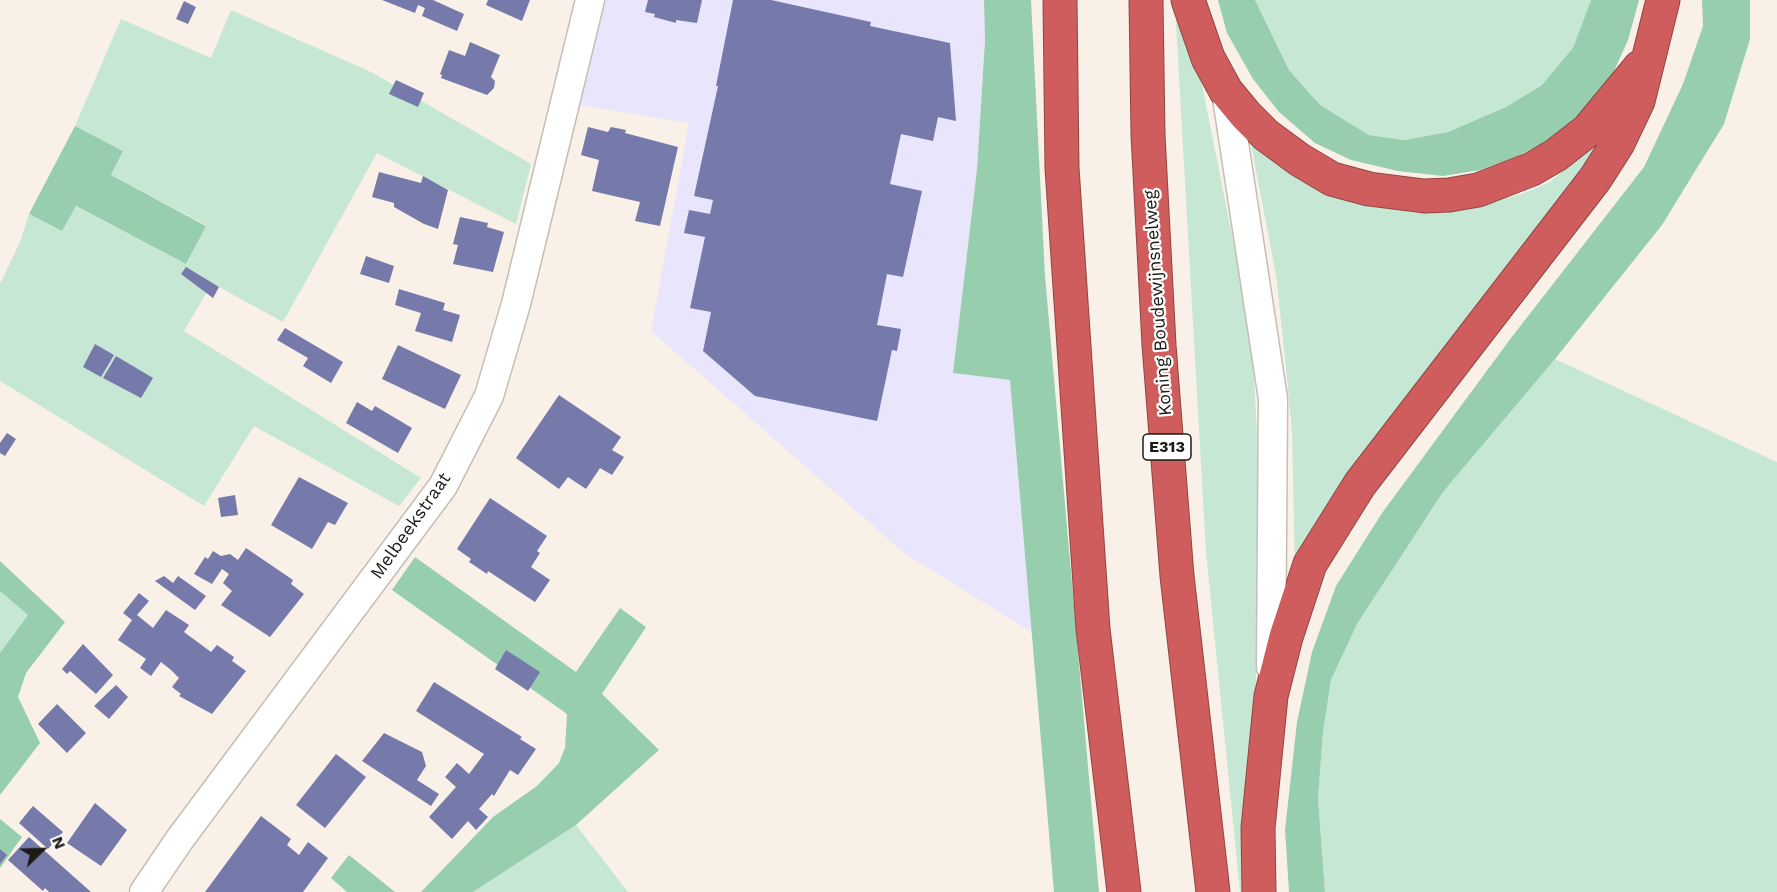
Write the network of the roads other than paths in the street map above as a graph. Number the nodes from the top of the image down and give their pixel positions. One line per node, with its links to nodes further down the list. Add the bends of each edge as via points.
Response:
1 (590, 0): 9 (street, Melbeekstraat, via 516,304 489,396 443,486)
2 (1060, 0): 10 (highway, via 1062,168 1093,629)
3 (1146, 0): 11 (highway, Koning Boudewijnsnelweg / E313, via 1148,135 1159,345 1177,576)
4 (1188, 0): 7 (highway, via 1208,58)
5 (1663, 0): 6 (highway)
6 (1651, 54): 7 (highway, via 1594,123 1556,155 1503,182 1449,195 1398,193 1332,179 1266,135); 8 (highway, via 1629,122 1595,179 1360,483 1329,530 1310,564)
7 (1226, 91): 8 (street, via 1273,399)
8 (1271, 696): 12 (highway, via 1258,828)
9 (144, 892)
10 (1124, 892)
11 (1213, 892)
12 (1259, 892)

